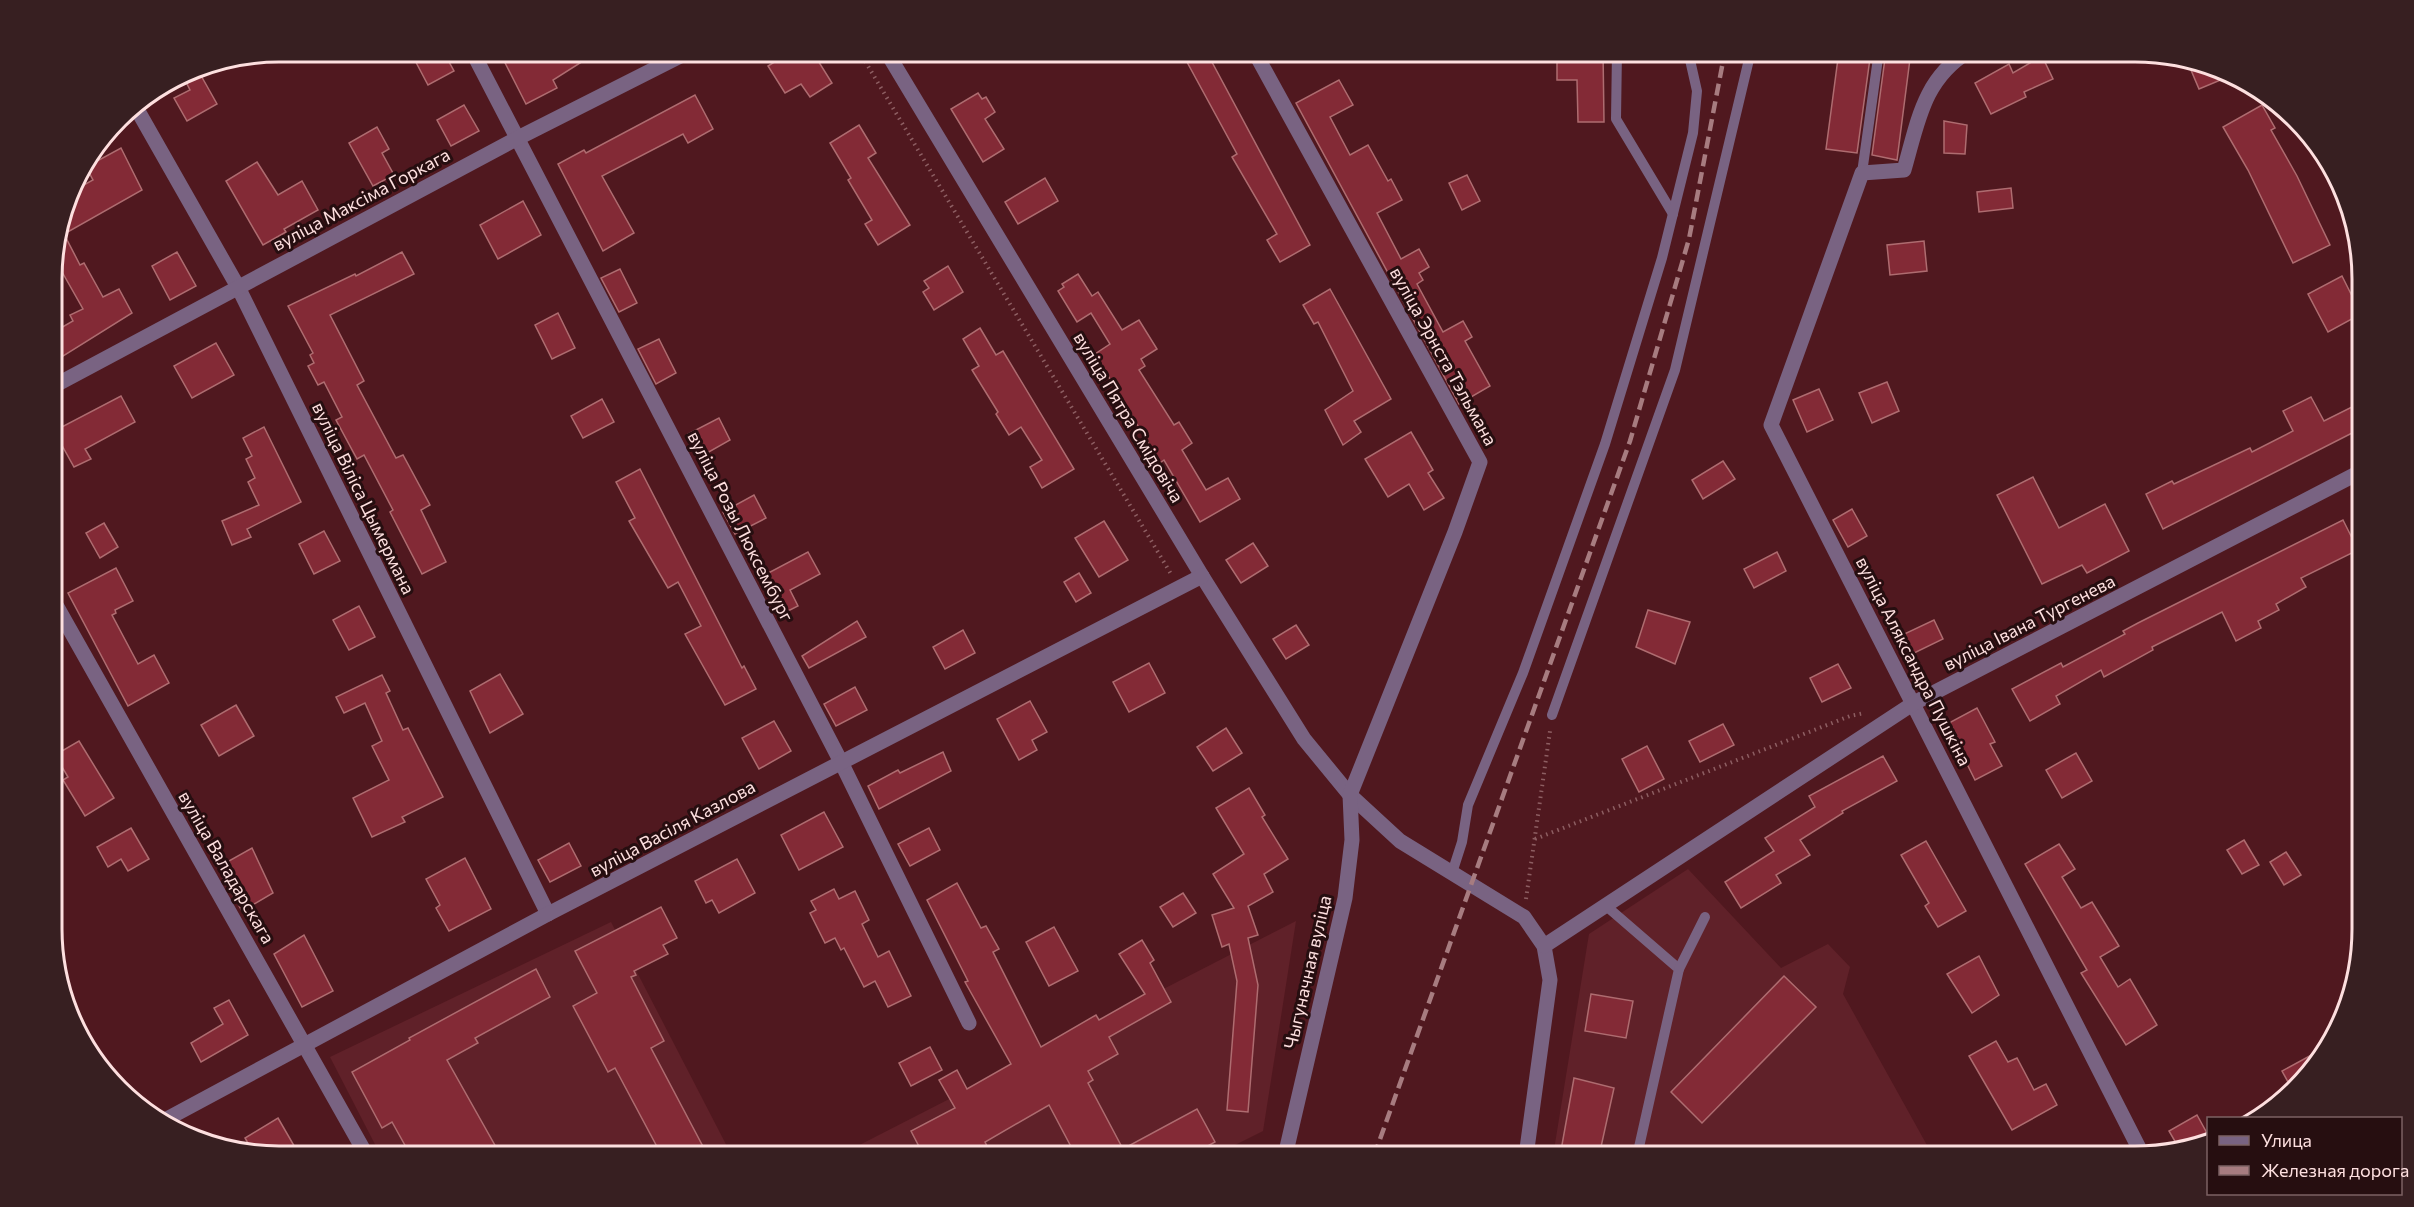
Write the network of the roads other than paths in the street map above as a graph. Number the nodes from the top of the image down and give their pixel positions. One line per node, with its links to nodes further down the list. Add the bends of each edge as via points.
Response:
1 (478, 62): 11 (street, вуліца Розы Люксембург)
2 (668, 62): 11 (street, вуліца Максіма Горкага)
3 (893, 62): 17 (street, вуліца Пятра Смідовіча)
4 (1260, 62): 22 (street, вуліца Эрнста Тэльмана, via 1480,462)
5 (1617, 62): 13 (lane, via 1616,119)
6 (1690, 62): 13 (lane, via 1696,91 1693,133)
7 (1748, 62): 20 (lane, via 1675,370)
8 (1877, 62): 12 (lane)
9 (1952, 62): 12 (street, via 1933,83 1920,111 1904,170)
10 (139, 112): 14 (street, вуліца Віліса Цымермана)
11 (518, 138): 14 (street, вуліца Максіма Горкага); 21 (street, вуліца Розы Люксембург)
12 (1862, 173): 19 (street, вуліца Аляксандра Пушкіна, via 1771,425)
13 (1673, 214): 23 (lane, via 1605,444 1523,673 1468,805)
14 (238, 287): 15 (street, вуліца Максіма Горкага); 25 (street, вуліца Віліса Цымермана)
15 (62, 382)
16 (2352, 476): 19 (street, вуліца Івана Тургенева)
17 (1202, 576): 21 (street, вуліца Васіля Казлова); 22 (street, вуліца Пятра Смідовіча, via 1304,739)
18 (62, 616): 30 (street, вуліца Валадарскага)
19 (1914, 704): 24 (street, вуліца Івана Тургенева); 36 (street, вуліца Аляксандра Пушкіна)
20 (1552, 715)
21 (841, 762): 25 (street, вуліца Васіля Казлова); 29 (street, вуліца Розы Люксембург)
22 (1350, 795): 23 (street, вуліца Пятра Смідовіча, via 1400,841); 33 (street, Чыгуначная вуліца, via 1352,840 1344,898)
23 (1452, 873): 27 (street, вуліца Пятра Смідовіча, via 1524,917)
24 (1605, 905): 27 (street, вуліца Івана Тургенева); 28 (lane)
25 (548, 914): 30 (street, вуліца Васіля Казлова)
26 (1705, 917): 28 (lane)
27 (1544, 946): 34 (street, via 1550,980)
28 (1679, 969): 35 (lane)
29 (969, 1023)
30 (306, 1043): 31 (street, вуліца Васіля Казлова); 32 (street, вуліца Валадарскага)
31 (170, 1116)
32 (362, 1146)
33 (1287, 1146)
34 (1527, 1146)
35 (1639, 1146)
36 (2138, 1146)

